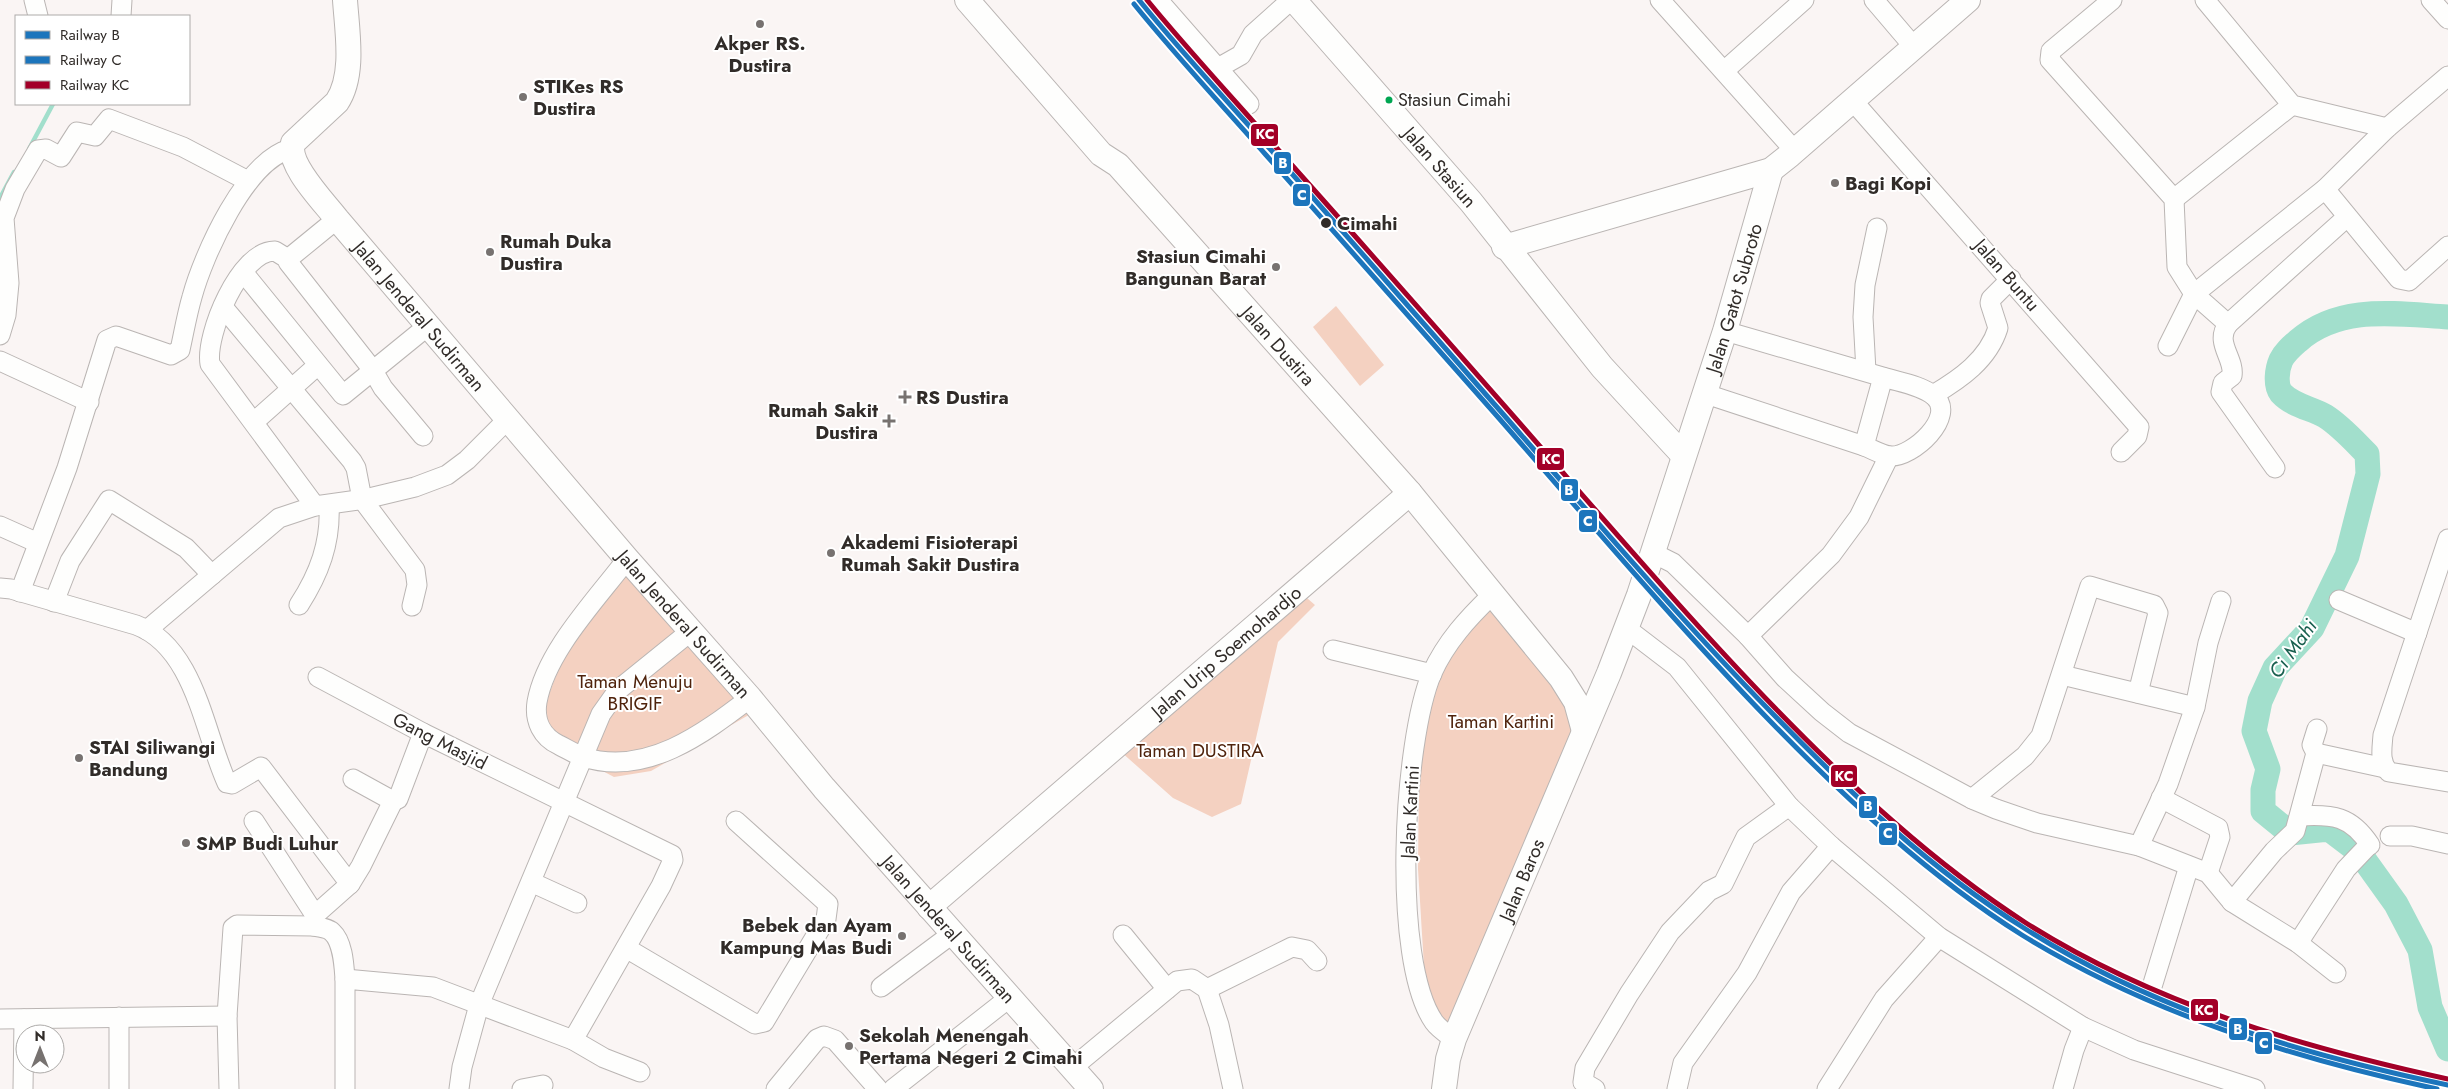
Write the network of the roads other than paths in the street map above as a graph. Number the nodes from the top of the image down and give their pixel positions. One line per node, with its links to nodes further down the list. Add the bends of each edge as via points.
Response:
1 (34, 0): 15 (street)
2 (122, 0): 16 (street)
3 (345, 0): 26 (main road, via 347,66 342,94 305,130)
4 (967, 0): 28 (main road, Jalan Dustira, via 1101,154)
5 (986, 0): 28 (main road, via 1110,147)
6 (1158, 0): 19 (street)
7 (1292, 0): 19 (street, via 1253,34 1241,55); 39 (main road, Jalan Stasiun, via 1470,202)
8 (1660, 0): 20 (street)
9 (1804, 0): 20 (street)
10 (1874, 0): 18 (street)
11 (1968, 0): 18 (main road)
12 (2205, 0): 24 (street)
13 (2431, 0): 17 (street)
14 (2101, 4): 33 (street, via 2051,51 2050,60)
15 (38, 15)
16 (121, 15)
17 (2448, 19)
18 (1914, 47): 22 (main road)
19 (1218, 68): 23 (street)
20 (1724, 71): 27 (street)
21 (2448, 76): 25 (street)
22 (1852, 100): 27 (main road); 42 (street, Jalan Buntu)
23 (1249, 104)
24 (2292, 105): 25 (street); 33 (street)
25 (2387, 128): 32 (street)
26 (291, 149): 31 (street, via 271,158); 36 (main road, Jalan Jenderal Sudirman, via 295,164)
27 (1795, 151): 29 (main road)
28 (1118, 165): 66 (main road, Jalan Dustira)
29 (1770, 170): 30 (main road); 34 (main road, Jalan Gatot Subroto)
30 (1735, 179): 34 (main road, via 1748,184 1756,192); 39 (main road)
31 (248, 181): 48 (street, via 183,147 109,119 95,136 77,132 61,157 46,149 38,150 15,189 4,218 9,283 6,315); 57 (street, via 234,202 204,264 192,296 180,350 171,355 111,336 107,340)
32 (2325, 190): 35 (street); 43 (street)
33 (2174, 198): 43 (street, via 2177,267)
34 (1760, 211): 47 (main road, Jalan Gatot Subroto)
35 (2347, 217): 38 (street, via 2404,281 2409,281); 45 (street)
36 (337, 219): 40 (street); 46 (main road, Jalan Jenderal Sudirman)
37 (1877, 228): 53 (street, via 1865,285 1863,318)
38 (2448, 246)
39 (1504, 247): 63 (main road, Jalan Stasiun, via 1602,367)
40 (288, 259): 41 (street, via 272,250); 52 (street)
41 (243, 272): 44 (street, via 232,286); 51 (street)
42 (2011, 280): 56 (street, via 1991,299 1998,328 1987,351 1973,367); 62 (street, Jalan Buntu, via 2139,427 2137,436)
43 (2194, 294): 45 (street); 49 (street)
44 (223, 307): 54 (street); 59 (street, via 211,340 210,364)
45 (2228, 324): 65 (street, via 2224,329 2223,342 2233,370 2232,376 2223,383 2221,392)
46 (429, 325): 52 (street); 58 (main road, Jalan Jenderal Sudirman)
47 (1725, 331): 53 (street); 55 (main road, Jalan Gatot Subroto)
48 (0, 335)
49 (2168, 346)
50 (0, 360): 57 (street)
51 (318, 365): 52 (street, via 343,395); 54 (street)
52 (372, 369): 60 (street, via 383,388)
53 (1874, 374): 56 (street); 61 (street)
54 (292, 389): 59 (street); 67 (street, via 354,464)
55 (1704, 392): 61 (street); 63 (main road, Jalan Gatot Subroto)
56 (1932, 395): 64 (street, via 1938,404 1936,426 1914,449)
57 (89, 402): 71 (street)
58 (508, 418): 67 (street, via 467,460 447,475 415,487); 73 (main road, Jalan Jenderal Sudirman)
59 (254, 422): 68 (street)
60 (423, 436)
61 (1864, 446): 64 (street)
62 (2121, 452)
63 (1683, 455): 72 (main road, Jalan Gatot Subroto)
64 (1889, 456): 87 (street, via 1859,517 1831,555)
65 (2275, 468)
66 (1410, 493): 77 (main road, Jalan Dustira); 123 (main road, Jalan Urip Soemohardjo)
67 (362, 499): 68 (street); 82 (street, via 415,570 417,585)
68 (322, 506): 75 (street, via 279,518); 81 (street, via 330,535 313,583)
69 (0, 526): 71 (street)
70 (2448, 539): 74 (street)
71 (38, 543): 76 (street)
72 (1653, 553): 83 (main road, Jalan Gatot Subroto); 87 (street, via 1673,563)
73 (627, 559): 85 (main road, Jalan Jenderal Sudirman); 101 (street, via 586,610 561,648 544,677 537,703 539,727 544,734)
74 (2444, 564): 86 (street)
75 (212, 575): 80 (street, via 186,548 111,500 70,561); 84 (street)
76 (8, 588): 80 (street)
77 (1492, 595): 90 (street, Jalan Kartini, via 1448,645); 93 (main road, Jalan Dustira)
78 (2339, 600): 86 (street)
79 (2221, 601): 96 (street, via 2208,643)
80 (54, 602): 84 (street)
81 (298, 605)
82 (412, 606)
83 (1626, 628): 89 (main road, Jalan Gatot Subroto); 109 (street, via 1677,667)
84 (147, 630): 120 (street, via 161,639 183,668 227,782 232,784 261,767)
85 (692, 632): 95 (main road, Jalan Jenderal Sudirman); 101 (street, via 618,690 601,714)
86 (2416, 633): 102 (street, via 2383,736)
87 (1748, 636): 106 (street, via 1785,678 1848,732)
88 (1333, 650): 90 (street)
89 (1610, 673): 93 (main road, via 1595,682); 98 (main road, Jalan Baros)
90 (1432, 674): 144 (street, Jalan Kartini, via 1420,716 1410,775 1405,829 1408,920 1425,1003 1434,1021)
91 (2062, 675): 94 (street); 94 (street, via 2090,586 2157,608); 106 (street, via 2041,736 2034,746)
92 (318, 677): 99 (street, Gang Masjid)
93 (1561, 678): 98 (main road, Jalan Dustira, via 1576,702)
94 (2138, 693): 96 (street)
95 (750, 698): 101 (street, via 711,728 652,758 631,762); 123 (main road, Jalan Jenderal Sudirman)
96 (2195, 707): 105 (street)
97 (2317, 729): 100 (street, via 2312,744)
98 (1584, 731): 144 (main road, Jalan Baros)
99 (423, 732): 107 (street, via 398,800); 108 (street, Gang Masjid)
100 (2316, 753): 102 (street); 110 (street)
101 (584, 757): 108 (street)
102 (2385, 768): 104 (street, via 2389,772)
103 (353, 779): 107 (street)
104 (2448, 782)
105 (2162, 798): 116 (street); 118 (street, via 2218,828 2220,837)
106 (1972, 799): 116 (street, via 2037,822)
107 (393, 801): 120 (street)
108 (563, 802): 119 (street); 129 (street, Gang Masjid, via 673,856 661,886)
109 (1789, 806): 115 (street); 150 (street, via 1746,837 1723,884 1709,891 1670,932 1585,1068)
110 (2300, 818): 121 (street, via 2287,841); 128 (street, via 2335,815 2362,832 2368,846 2346,869)
111 (254, 821): 124 (street)
112 (736, 821): 129 (street, via 828,904 829,909 767,1019 762,1024 755,1024)
113 (2390, 836): 114 (street, via 2412,836)
114 (2448, 844)
115 (1831, 846): 127 (street); 162 (street, via 1791,892 1747,973 1683,1063)
116 (2139, 846): 117 (street)
117 (2188, 866): 118 (street); 136 (street)
118 (2208, 873): 121 (street)
119 (531, 882): 122 (street); 138 (street)
120 (350, 884): 124 (street)
121 (2232, 902): 128 (street)
122 (577, 904)
123 (929, 907): 125 (main road, Jalan Jenderal Sudirman)
124 (314, 921): 132 (street, via 330,930 336,938 343,957); 139 (street, via 237,925 233,928)
125 (952, 934): 133 (street); 137 (main road, Jalan Jenderal Sudirman)
126 (1123, 935): 134 (street)
127 (1939, 937): 143 (street); 163 (street, via 1884,999)
128 (2298, 944): 131 (street)
129 (626, 948): 145 (street)
130 (1317, 961): 135 (street, via 1307,950 1292,947)
131 (2336, 973)
132 (345, 979): 138 (street, via 433,987); 154 (street)
133 (881, 987)
134 (1167, 989): 135 (street, via 1192,979); 146 (street)
135 (1207, 989): 160 (street, via 1220,1025)
136 (2151, 990)
137 (1009, 998): 146 (main road, Jalan Jenderal Sudirman); 149 (street)
138 (479, 1005): 145 (street); 155 (street)
139 (227, 1016): 140 (street); 153 (street)
140 (119, 1017): 141 (street); 152 (street)
141 (24, 1018): 142 (street); 151 (street)
142 (0, 1019)
143 (2084, 1027): 164 (street); 165 (street, via 2134,1050)
144 (1454, 1039): 161 (main road, Jalan Baros)
145 (573, 1040): 147 (street, via 604,1058)
146 (1072, 1068): 159 (main road, Jalan Jenderal Sudirman)
147 (640, 1072)
148 (543, 1085): 156 (street)
149 (898, 1085)
150 (1583, 1087)
151 (23, 1089)
152 (119, 1089)
153 (229, 1089)
154 (345, 1089)
155 (459, 1089)
156 (522, 1089)
157 (776, 1089): 158 (street, via 817,1039 824,1036 835,1040)
158 (878, 1089)
159 (1091, 1089)
160 (1233, 1089)
161 (1444, 1089)
162 (1677, 1089)
163 (1827, 1089)
164 (2063, 1089)
165 (2254, 1089)

